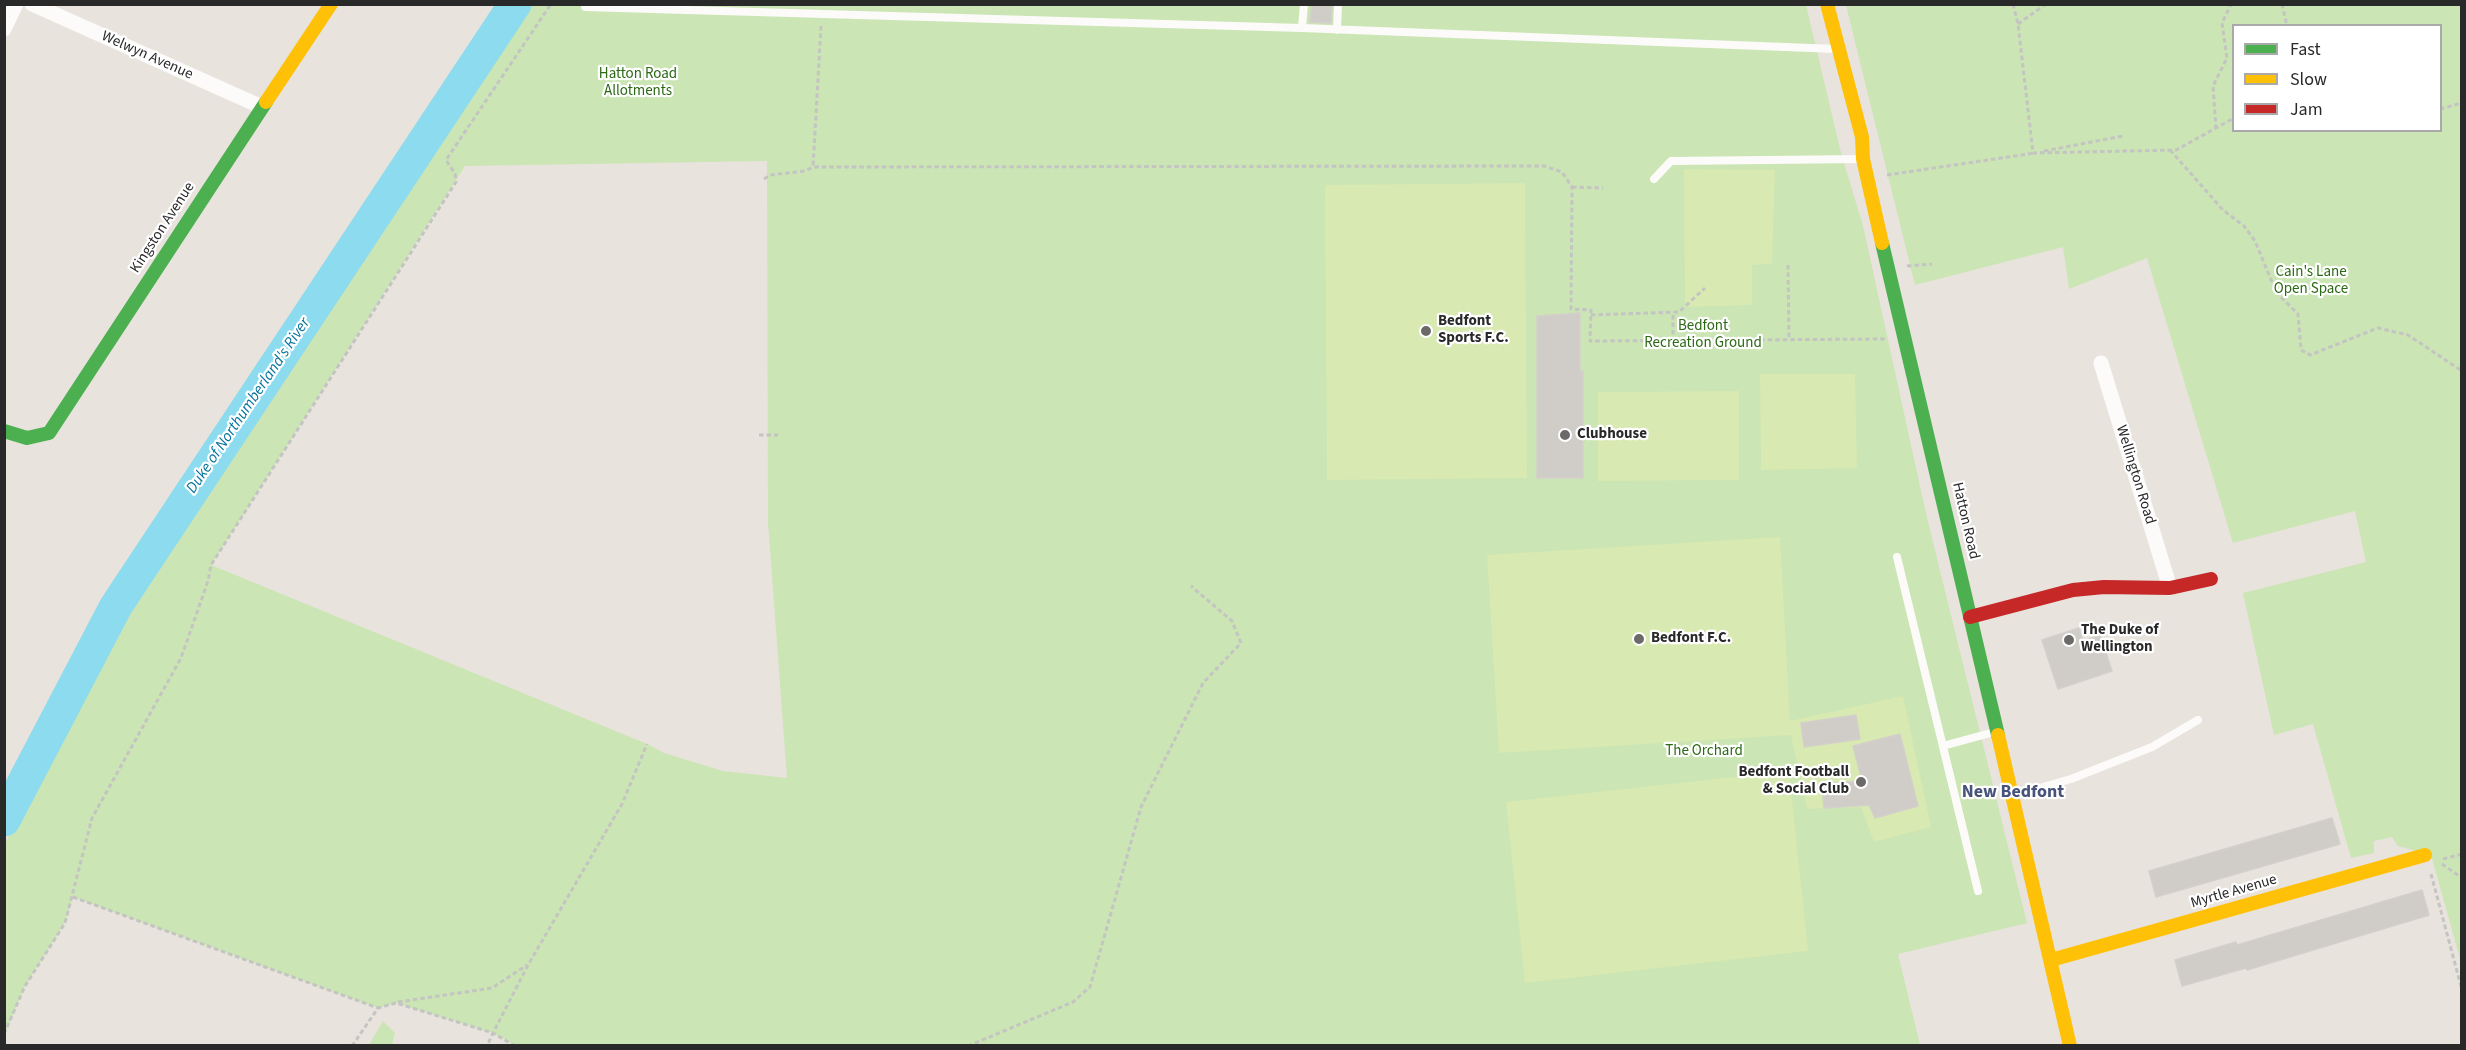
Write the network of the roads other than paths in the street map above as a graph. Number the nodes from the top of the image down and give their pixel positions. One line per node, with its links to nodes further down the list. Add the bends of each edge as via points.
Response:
1 (16, 4): 9 (street)
2 (32, 4): 12 (street, Welwyn Avenue)
3 (331, 4): 12 (street, Kingston Avenue)
4 (1304, 4): 8 (lane)
5 (1338, 4): 10 (lane)
6 (1827, 4): 11 (street, Hatton Road)
7 (585, 7): 8 (lane)
8 (1302, 28): 10 (lane)
9 (4, 29)
10 (1337, 30): 11 (lane)
11 (1838, 48): 13 (street, Hatton Road, via 1862,137)
12 (262, 107): 16 (street, Kingston Avenue, via 49,433 27,438)
13 (1863, 159): 14 (lane, via 1671,161); 20 (street, Hatton Road)
14 (1654, 179)
15 (2101, 363): 19 (street, Wellington Road)
16 (4, 431)
17 (1898, 557): 23 (lane)
18 (2211, 579): 19 (street)
19 (2170, 588): 20 (street, via 2073,590)
20 (1970, 617): 22 (street, Hatton Road)
21 (2199, 720): 24 (lane, via 2152,747 2071,779)
22 (1995, 732): 23 (lane); 24 (street, Hatton Road)
23 (1943, 746): 26 (lane)
24 (2011, 796): 27 (street, Hatton Road)
25 (2430, 858): 27 (street, Myrtle Avenue)
26 (1977, 891)
27 (2051, 960): 28 (street, Hatton Road)
28 (2070, 1046)

